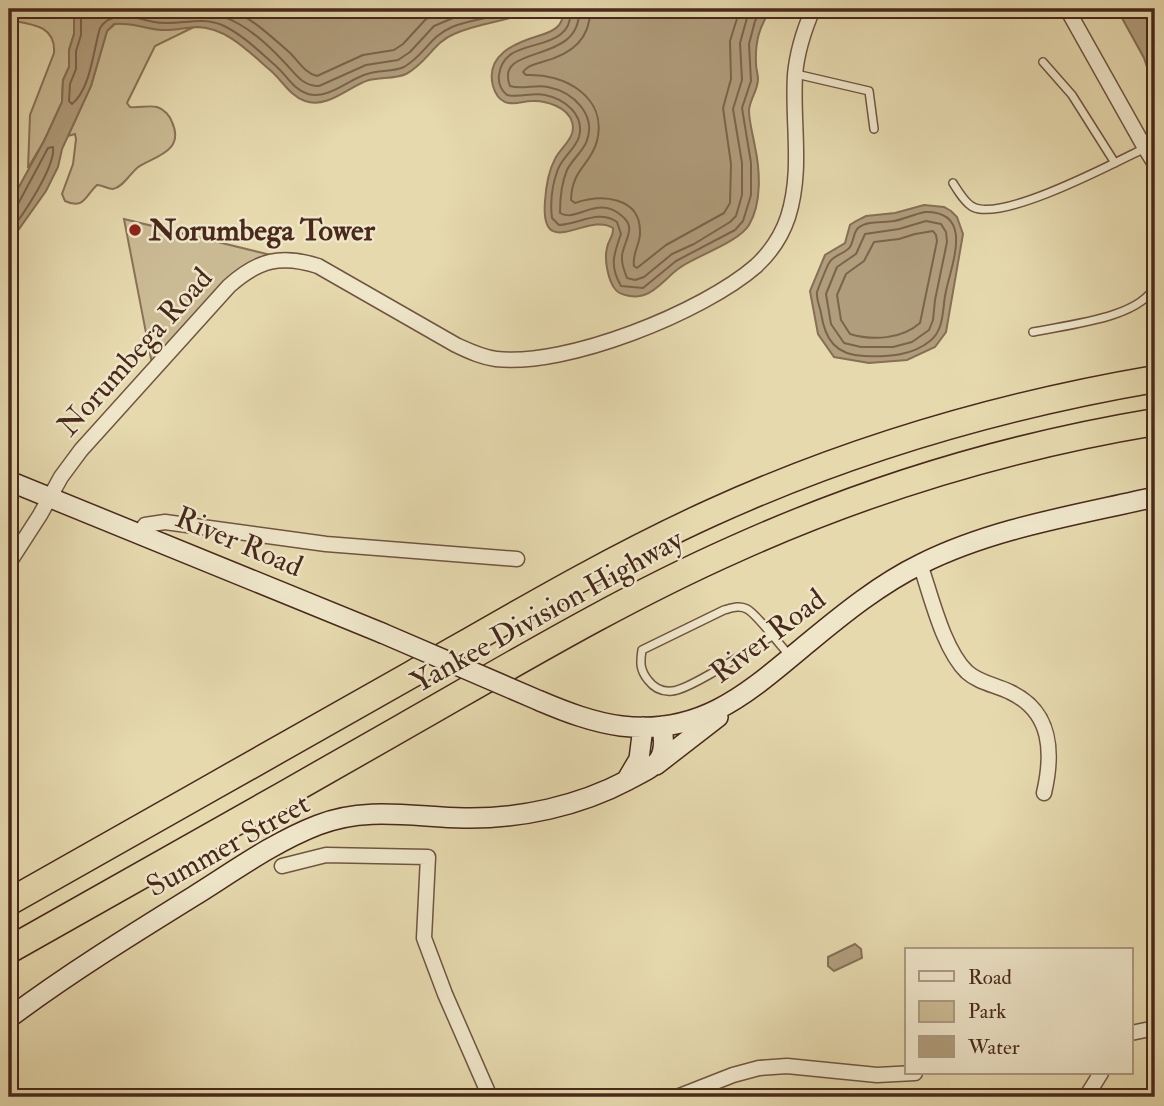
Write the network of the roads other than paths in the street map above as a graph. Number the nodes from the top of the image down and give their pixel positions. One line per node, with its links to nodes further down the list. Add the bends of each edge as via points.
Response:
1 (813, 9): 4 (street, Norumbega Road, via 800,43)
2 (1067, 9): 6 (street)
3 (1043, 62): 7 (lane, via 1072,95)
4 (796, 74): 5 (lane, via 869,91); 17 (street, Norumbega Road, via 796,168 787,219 758,264 705,299 656,323 584,348 496,359 456,345 318,266 270,261 255,266 229,286 93,436)
5 (874, 129)
6 (1144, 148): 7 (lane); 8 (street)
7 (1115, 163): 9 (lane, via 1053,191 986,211 972,207)
8 (1155, 164)
9 (953, 183)
10 (1155, 239): 11 (lane)
11 (1155, 267)
12 (1155, 285): 13 (lane, via 1146,299 1124,312)
13 (1033, 332)
14 (1155, 379): 31 (highway, Yankee Division Highway, via 1048,400 918,435 713,512 583,577)
15 (1155, 422): 32 (highway, Yankee Division Highway, via 1049,443 934,474 833,508 712,559 597,618)
16 (9, 481): 17 (main road, River Road)
17 (49, 496): 19 (main road, River Road); 21 (street, Norumbega Road)
18 (1155, 497): 22 (main road, River Road, via 1015,530)
19 (140, 533): 20 (street, River Road, via 145,525 165,522 314,543); 26 (main road, River Road, bridge, via 540,701 595,721)
20 (517, 559)
21 (9, 563)
22 (920, 564): 24 (main road, River Road); 29 (street, via 958,661 968,673 1029,704 1041,718 1049,736 1050,761)
23 (772, 636): 23 (lane, via 748,610 724,610 642,650 641,671 652,685 674,692); 24 (lane)
24 (791, 658): 25 (main road, River Road)
25 (740, 698): 26 (main road, River Road, via 708,715); 27 (main road, Summer Street)
26 (652, 726): 27 (main road, via 664,749); 28 (main road)
27 (655, 765): 28 (main road, Summer Street)
28 (625, 781): 33 (main road, Summer Street, via 571,803 525,813 464,818 385,813 318,825 185,901)
29 (1044, 793)
30 (282, 866): 38 (street, via 326,855 428,857 424,938)
31 (9, 902)
32 (9, 950)
33 (9, 1018)
34 (1155, 1028): 35 (street)
35 (1132, 1033)
36 (905, 1074): 39 (street, via 759,1068)
37 (1100, 1074): 40 (street)
38 (490, 1097)
39 (677, 1097)
40 (1086, 1097)

